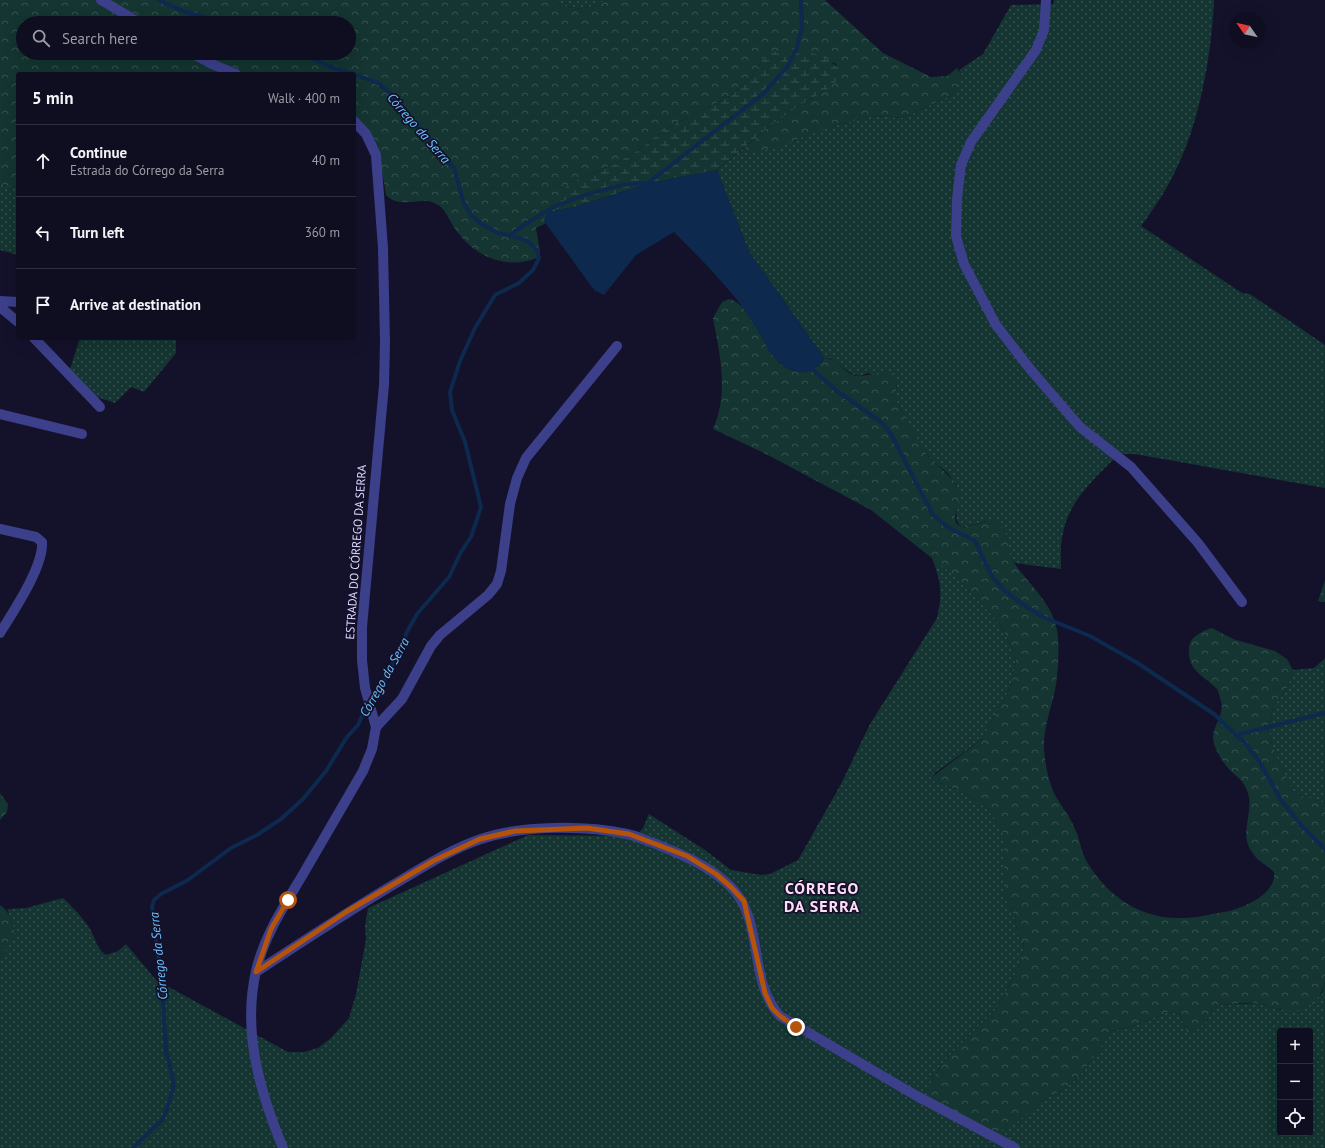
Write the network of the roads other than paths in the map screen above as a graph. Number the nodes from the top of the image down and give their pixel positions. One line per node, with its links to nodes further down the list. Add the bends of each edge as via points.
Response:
1 (101, 0): 3 (street)
2 (1046, 0): 17 (street, via 1044,30 1036,50 972,142 961,165 956,236 964,264 996,325 1035,375 1080,427 1131,467 1198,543)
3 (128, 16)
4 (205, 60): 5 (street)
5 (231, 72)
6 (356, 123): 19 (street, ESTRADA DO CÓRREGO DA SERRA, via 366,134 376,155 383,248 384,384 364,594 362,660 365,688)
7 (0, 301): 8 (street)
8 (16, 302)
9 (0, 308): 10 (street)
10 (16, 320)
11 (36, 340): 13 (street)
12 (617, 346): 19 (street, via 526,458 510,504 497,584 488,596 440,635 431,646 402,699)
13 (100, 407)
14 (0, 414): 15 (street)
15 (82, 434)
16 (0, 529): 18 (street, via 36,537 42,542 43,551 29,584)
17 (1242, 602)
18 (0, 633)
19 (376, 727): 20 (street, ESTRADA DO CÓRREGO DA SERRA, via 372,749 363,771 271,929)
20 (256, 972): 21 (street, ESTRADA DO CÓRREGO DA SERRA, via 252,1042 258,1079); 22 (street, via 346,912 433,861 480,839 515,831 544,829 587,828 629,834 687,856 716,874 744,901 765,993 772,1008 780,1016 915,1095)
21 (283, 1148)
22 (1015, 1148)

